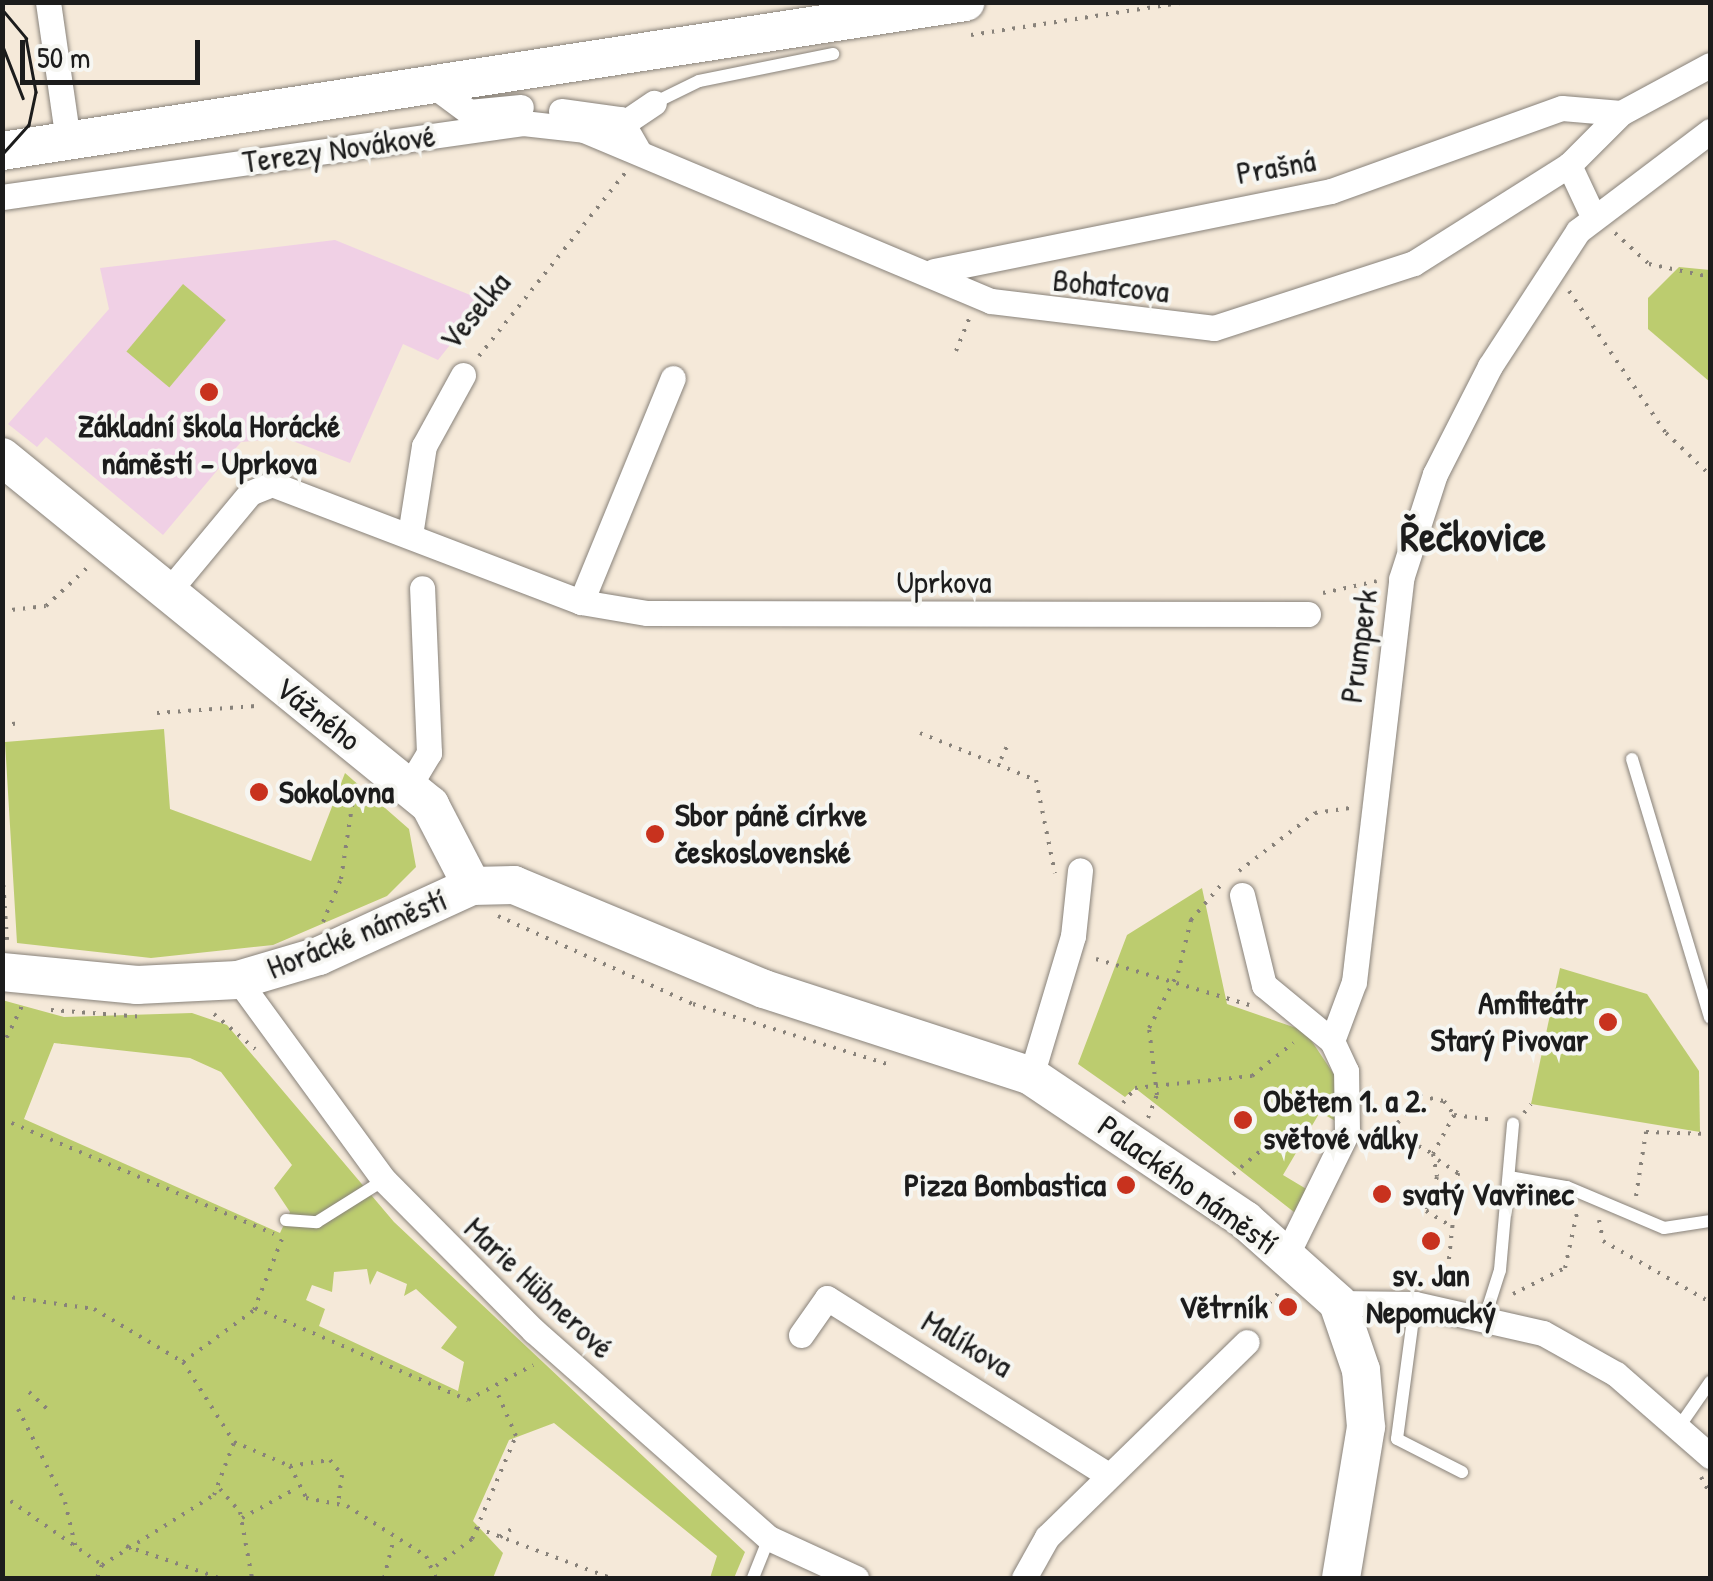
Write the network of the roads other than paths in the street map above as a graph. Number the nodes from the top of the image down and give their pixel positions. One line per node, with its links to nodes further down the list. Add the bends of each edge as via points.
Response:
1 (48, 2): 10 (street)
2 (966, 19): 5 (street, Terezy Novákové)
3 (832, 54): 6 (lane, via 699,81)
4 (1710, 65): 7 (street, Bohatcova)
5 (431, 84): 8 (street, Terezy Novákové, via 469,112 520,107); 10 (street, Terezy Novákové)
6 (654, 104): 8 (street)
7 (1621, 113): 13 (street, Bohatcova); 16 (street, Prašná, via 1562,108 1330,191)
8 (624, 123): 12 (street)
9 (1710, 131): 15 (street, Prumperk)
10 (68, 140): 11 (street, Terezy Novákové)
11 (2, 151)
12 (639, 152): 14 (street, Terezy Novákové, via 584,130 523,123); 16 (street, Bohatcova)
13 (1570, 166): 15 (street); 16 (street, Bohatcova, via 1414,263 1238,326 1053,314 979,294)
14 (2, 197)
15 (1592, 214): 33 (street, Prumperk, via 1490,366 1415,530 1354,982)
16 (934, 270)
17 (463, 375): 20 (street, Veselka, via 424,446)
18 (673, 378): 23 (street)
19 (2, 457): 22 (street, Vážného)
20 (410, 534): 22 (street, Uprkova, via 272,484 250,494); 23 (street, Uprkova)
21 (422, 588): 26 (street, via 428,753)
22 (167, 593): 26 (street, Vážného)
23 (581, 602): 24 (street, Uprkova, via 701,616)
24 (1308, 614)
25 (1632, 759): 32 (lane)
26 (409, 786): 29 (street, Vážného, via 446,828)
27 (1069, 876): 34 (street, via 1074,936)
28 (1242, 896): 33 (street, via 1264,985)
29 (478, 897): 31 (street, Horácké náměstí); 34 (street, Palackého náměstí, via 537,890 764,989)
30 (12, 979): 31 (street, Horácké náměstí, via 137,985)
31 (238, 980): 37 (street, Marie Hübnerové)
32 (1710, 1018)
33 (1332, 1041): 40 (street, via 1348,1086 1347,1132)
34 (1031, 1076): 40 (street, Palackého náměstí)
35 (1513, 1124): 36 (lane)
36 (1508, 1176): 39 (lane, via 1581,1194 1633,1218 1690,1229); 43 (lane)
37 (384, 1180): 38 (lane, via 316,1222); 51 (street, Marie Hübnerové, via 534,1332)
38 (286, 1220)
39 (1710, 1220)
40 (1287, 1268): 41 (street, Palackého náměstí)
41 (1338, 1303): 42 (street); 55 (street, Palackého náměstí, via 1362,1370 1366,1426)
42 (1415, 1304): 43 (street); 49 (lane, via 1398,1439)
43 (1485, 1317): 47 (street, via 1592,1357)
44 (801, 1335): 50 (street, Malíkova, via 827,1298)
45 (1247, 1342): 50 (street)
46 (1710, 1382): 47 (lane)
47 (1680, 1427): 48 (street)
48 (1702, 1460)
49 (1462, 1472)
50 (1108, 1475): 54 (street, via 1047,1538)
51 (770, 1538): 52 (lane); 53 (street, Marie Hübnerové)
52 (753, 1578)
53 (856, 1578)
54 (1024, 1578)
55 (1343, 1578)

